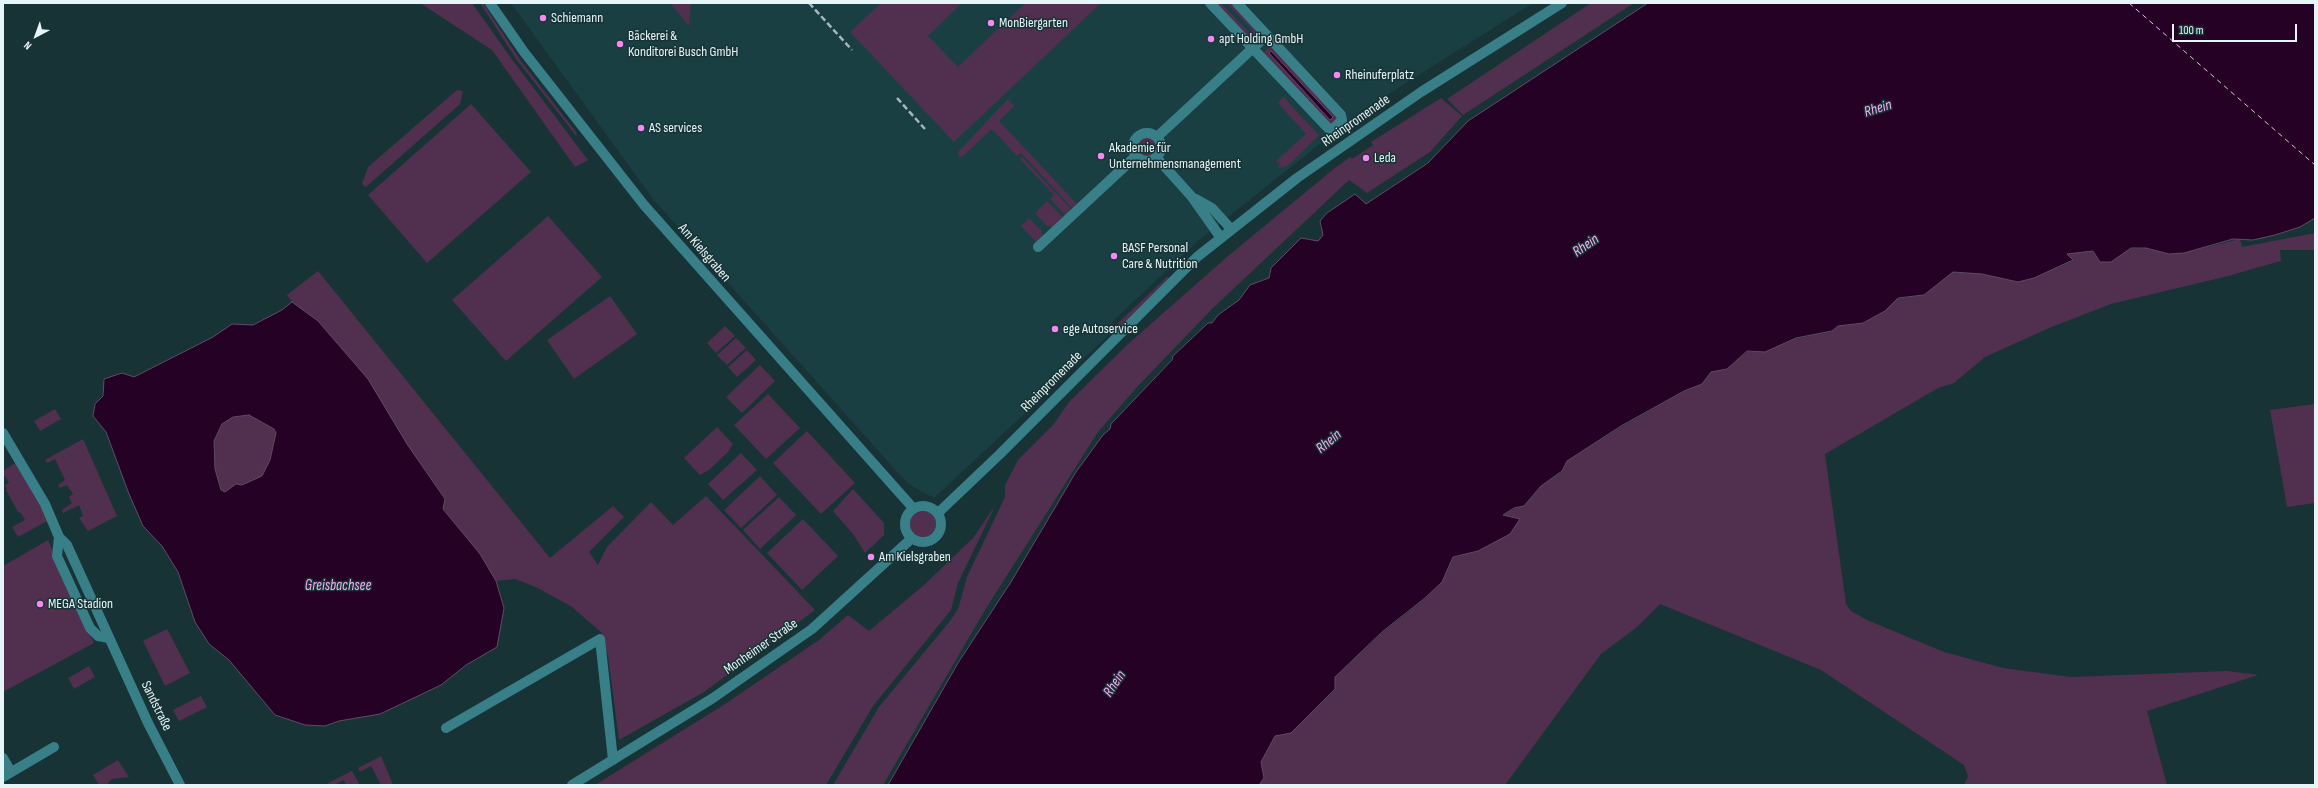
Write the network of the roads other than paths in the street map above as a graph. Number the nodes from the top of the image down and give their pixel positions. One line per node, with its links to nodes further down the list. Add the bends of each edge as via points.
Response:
1 (490, 3): 15 (street, Am Kielsgraben, via 576,120 660,223)
2 (1210, 3): 6 (street, Rheinpromenade)
3 (1237, 3): 5 (street, Rheinpromenade)
4 (1562, 3): 11 (street, Rheinpromenade, via 1421,92 1297,178)
5 (1266, 35): 6 (street); 6 (street, Rheinpromenade, via 1341,115 1342,120 1333,129 1328,128)
6 (1252, 48): 7 (street)
7 (1157, 137): 8 (street, via 1149,132 1136,137 1132,145); 9 (street, via 1161,145)
8 (1136, 156): 9 (street, via 1148,161); 13 (street)
9 (1156, 157): 10 (street)
10 (1192, 196): 11 (street, via 1212,208); 12 (street)
11 (1231, 229): 12 (street, Rheinpromenade)
12 (1221, 238): 16 (street, Rheinpromenade, via 1179,274 1158,298)
13 (1038, 247)
14 (3, 433): 23 (street, Sandstraße, via 42,498 59,537 66,544 148,723)
15 (913, 508): 16 (street, via 926,506); 17 (street, via 908,513 905,527)
16 (938, 513): 17 (street, via 942,523 934,539 923,543)
17 (912, 539): 21 (street, Monheimer Straße, via 812,629 714,698)
18 (446, 728): 21 (street, via 600,639)
19 (54, 748): 22 (street)
20 (3, 758): 22 (street)
21 (613, 760): 24 (street, Monheimer Straße)
22 (7, 775)
23 (180, 785)
24 (572, 785)

